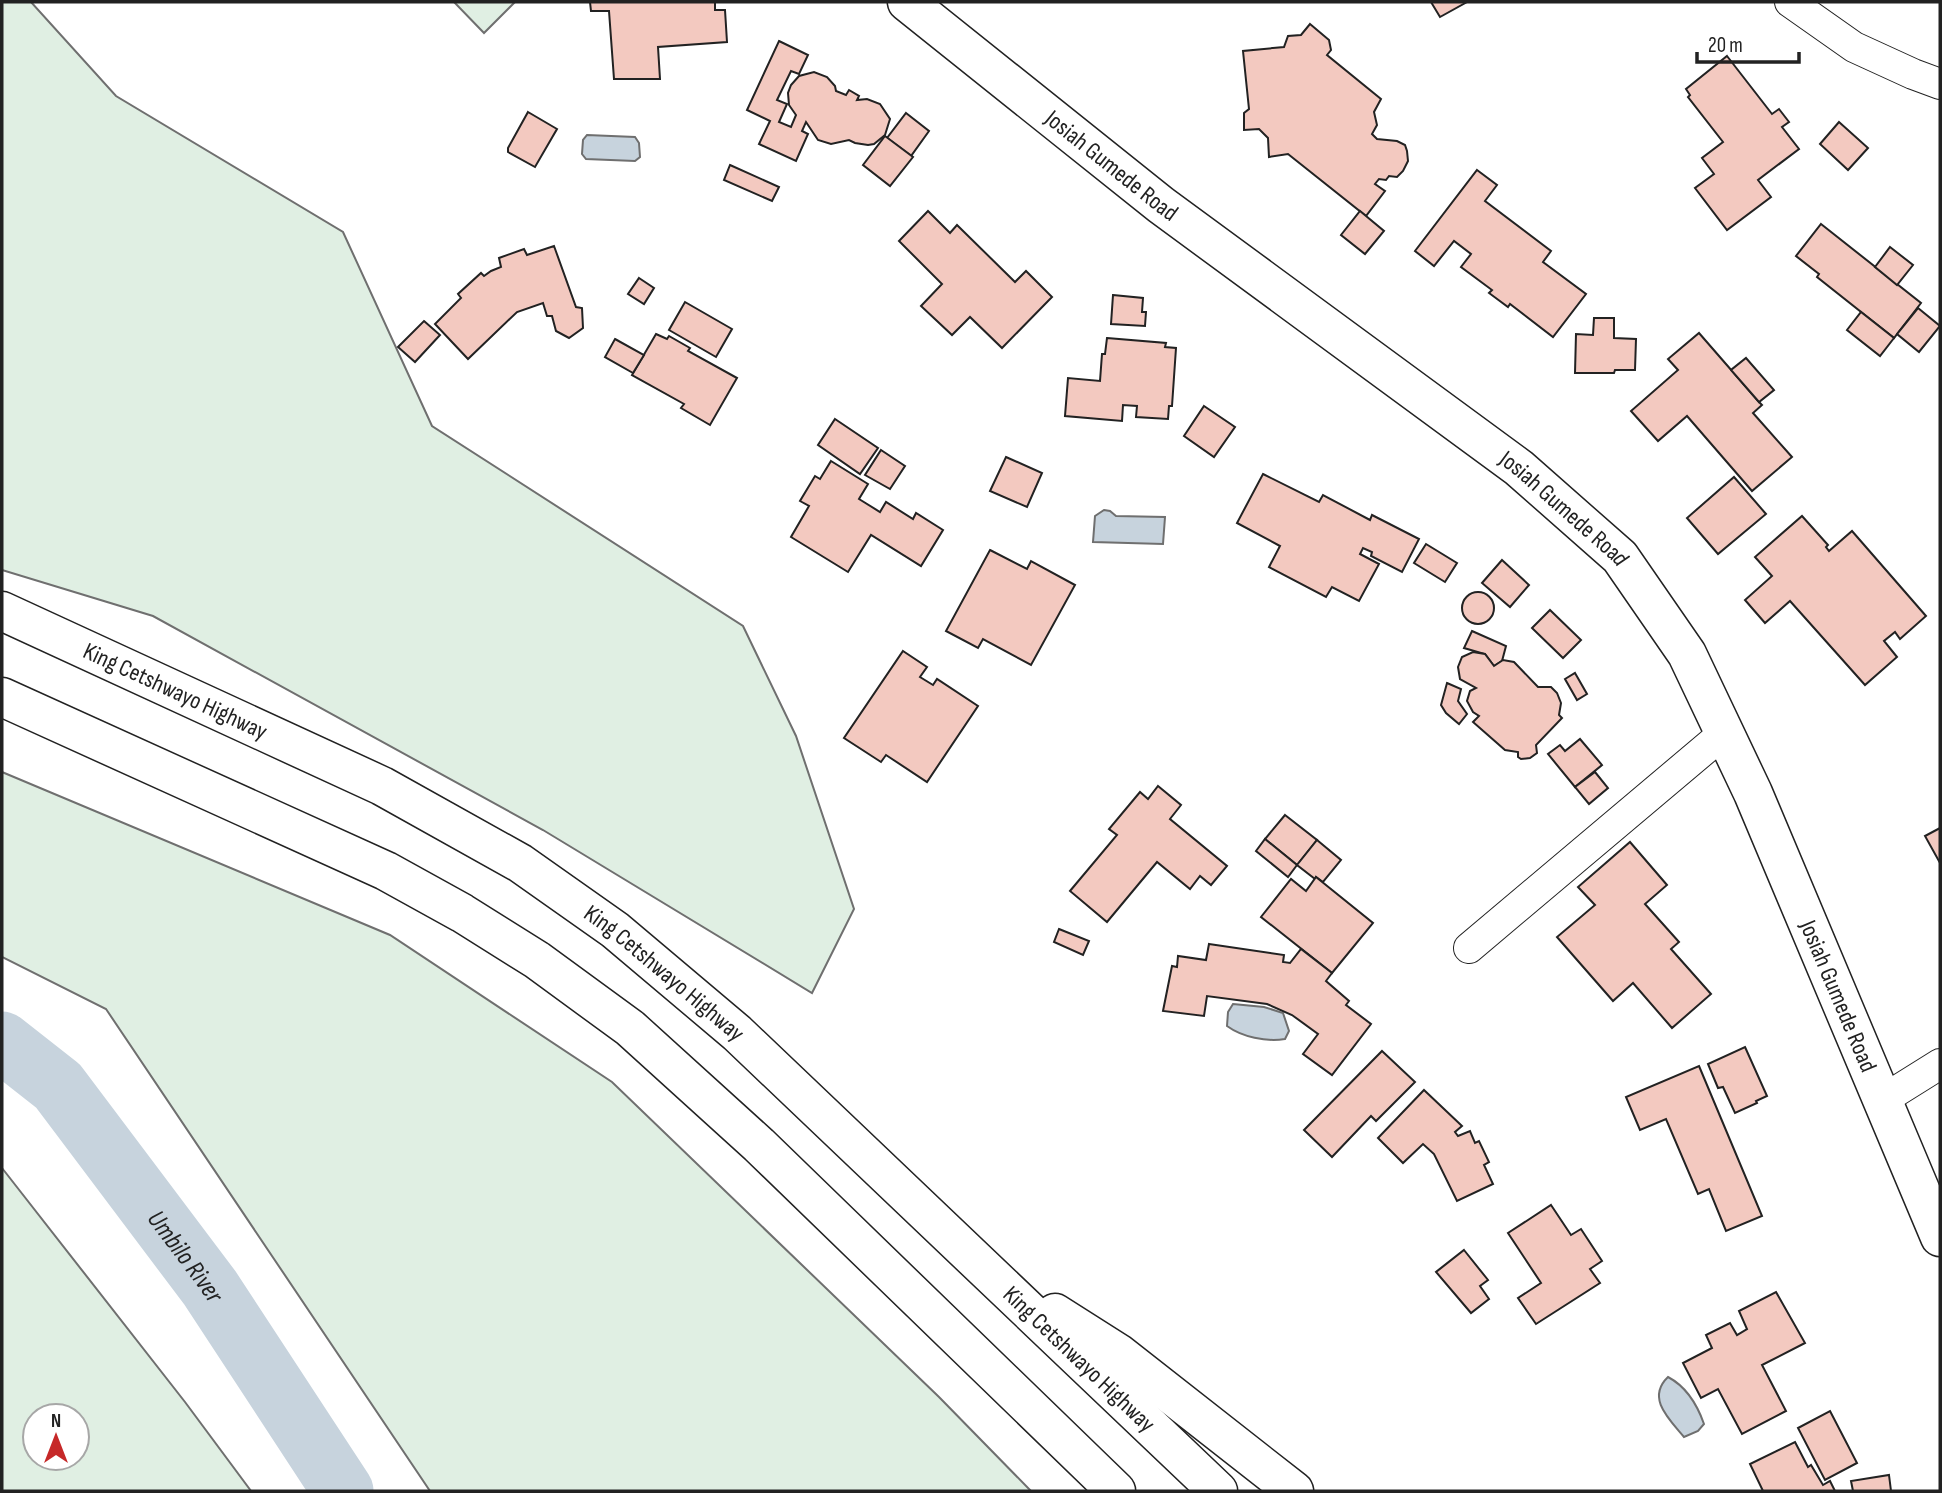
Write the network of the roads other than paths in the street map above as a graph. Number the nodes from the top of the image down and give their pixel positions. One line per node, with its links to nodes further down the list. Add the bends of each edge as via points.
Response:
1 (907, 2): 6 (main road, Josiah Gumede Road, via 1161,205 1519,468 1620,557 1686,654)
2 (1790, 2): 3 (street, via 1854,47)
3 (1940, 84)
4 (2, 611): 11 (main road, King Cetshwayo Highway, via 382,786 520,863 615,930 737,1033)
5 (2, 697): 12 (main road, via 386,871 537,960 631,1028 749,1136)
6 (1724, 733): 7 (street); 9 (main road, Josiah Gumede Road)
7 (1469, 948)
8 (1940, 1064): 9 (street)
9 (1884, 1099): 10 (main road, Josiah Gumede Road)
10 (1940, 1237)
11 (977, 1263): 13 (main road, King Cetshwayo Highway); 14 (main road, via 1118,1353)
12 (1116, 1491)
13 (1218, 1491)
14 (1294, 1491)

